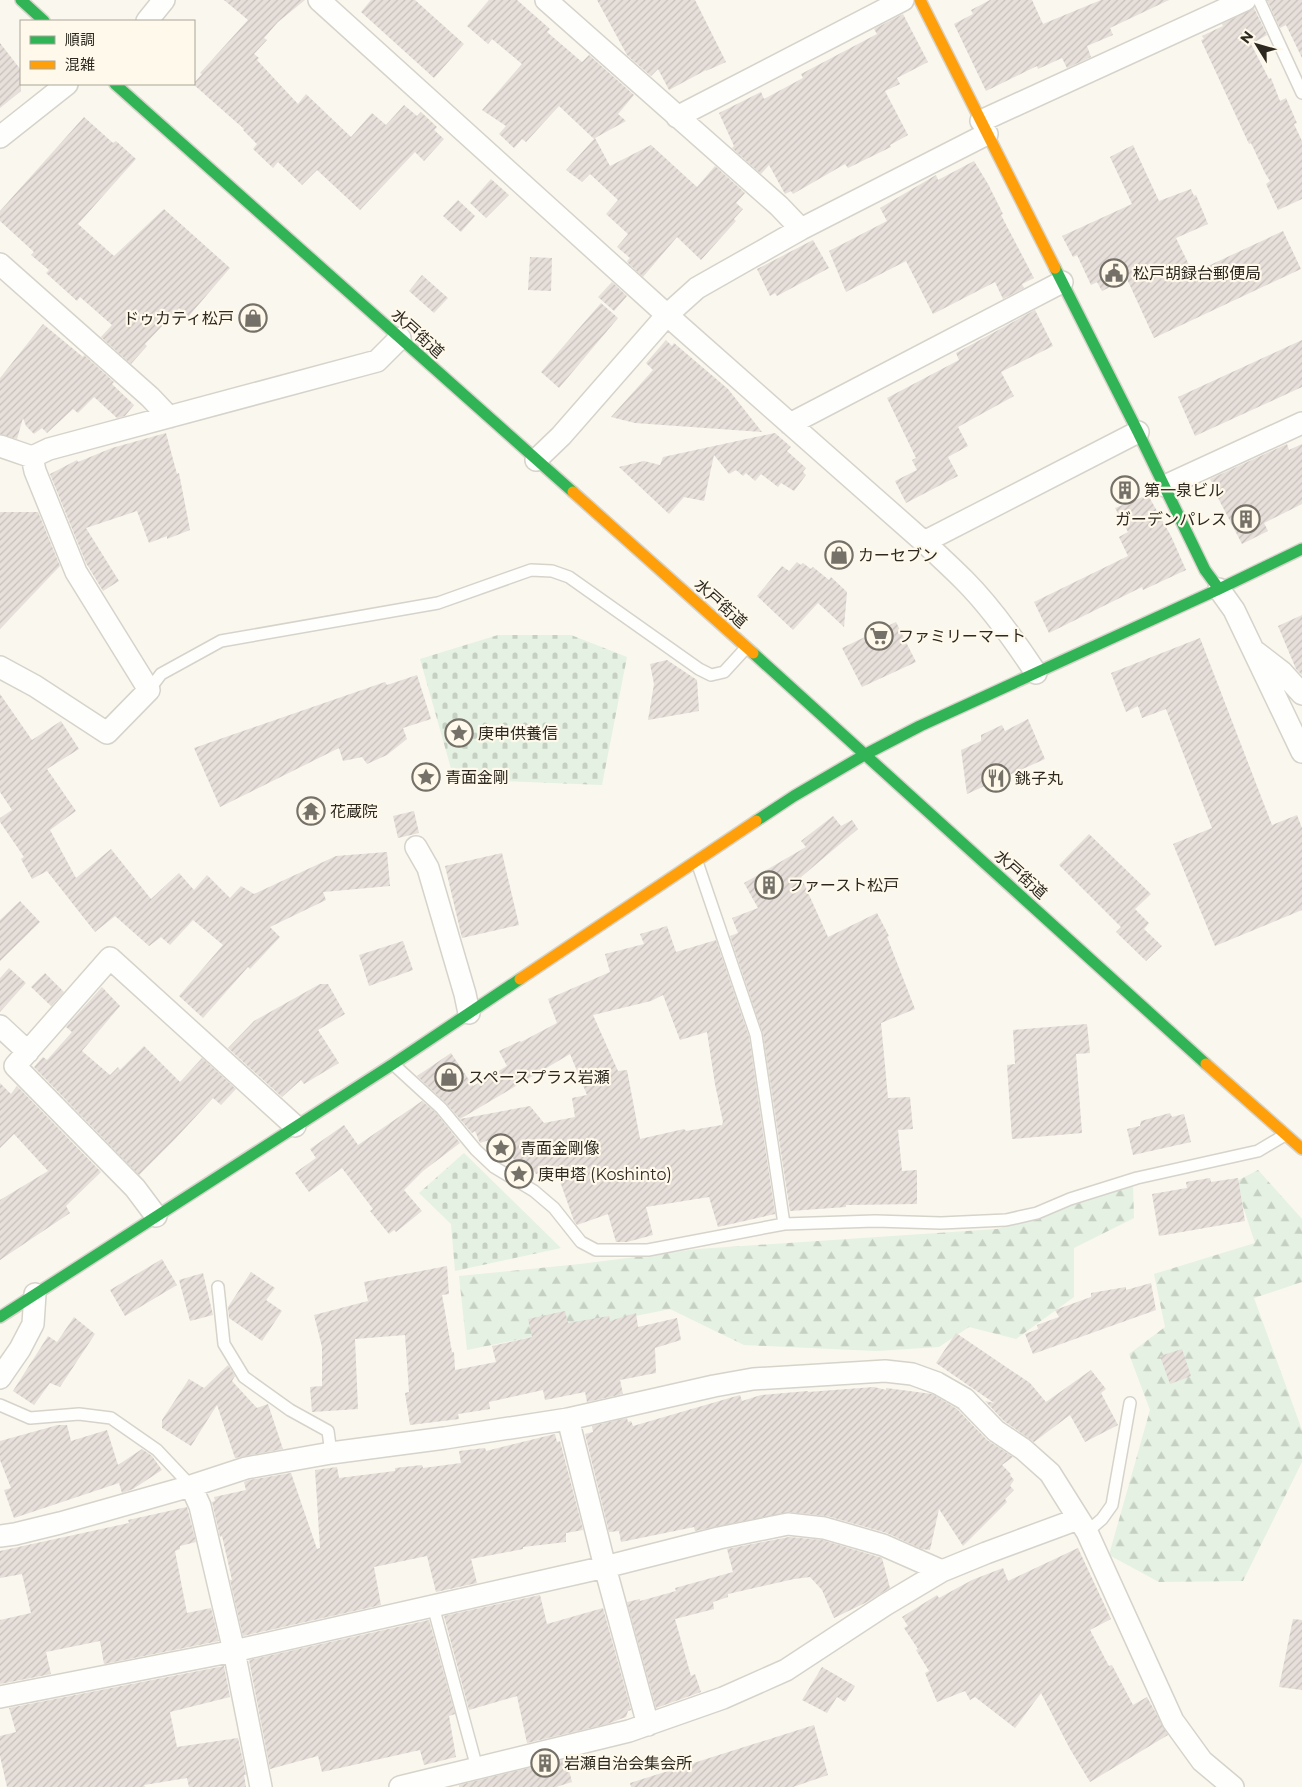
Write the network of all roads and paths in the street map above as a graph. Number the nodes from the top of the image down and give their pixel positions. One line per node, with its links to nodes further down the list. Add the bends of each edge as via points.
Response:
1 (21, 0): 9 (main road)
2 (164, 0): 10 (street)
3 (319, 0): 20 (street)
4 (903, 0): 14 (street)
5 (920, 0): 15 (main road)
6 (1245, 0): 15 (street)
7 (1259, 0): 13 (lane)
8 (556, 2): 14 (street)
9 (43, 20)
10 (148, 20)
11 (66, 85): 16 (street)
12 (116, 85): 21 (main road, 水戸街道)
13 (1302, 93)
14 (677, 117): 17 (street)
15 (984, 127): 17 (street); 19 (main road)
16 (0, 137)
17 (801, 229): 20 (street, via 697,288)
18 (0, 264): 22 (street)
19 (1062, 282): 24 (street); 25 (main road)
20 (667, 315): 24 (street); 28 (street)
21 (400, 338): 22 (street, via 376,361); 28 (main road, 水戸街道)
22 (169, 417): 27 (street, via 49,449)
23 (1302, 423): 29 (street)
24 (790, 424): 30 (street)
25 (1138, 432): 29 (main road); 30 (street)
26 (0, 446): 27 (street)
27 (32, 457): 37 (street, via 76,572)
28 (536, 460): 33 (main road, 水戸街道)
29 (1165, 486): 32 (main road, via 1205,570)
30 (924, 542): 36 (street, via 965,581)
31 (1302, 549): 32 (main road)
32 (1219, 589): 34 (street, via 1234,610); 36 (main road)
33 (746, 648): 37 (lane, via 724,672 711,675 569,578 552,571 531,570 438,603 221,641 161,674); 40 (main road, 水戸街道)
34 (1253, 650): 38 (street, via 1282,672); 39 (street)
35 (0, 667): 37 (street, via 107,734)
36 (1036, 673): 40 (main road)
37 (150, 690)
38 (1302, 694)
39 (1302, 752)
40 (866, 754): 42 (main road, via 794,796); 48 (main road, 水戸街道)
41 (416, 847): 43 (street, via 428,868)
42 (697, 862): 43 (main road); 51 (lane, via 756,1035)
43 (469, 1013): 46 (main road)
44 (0, 1026): 45 (street)
45 (28, 1052): 47 (street, via 110,958); 50 (street, via 15,1066 135,1188)
46 (393, 1064): 47 (main road); 51 (lane, via 441,1108 494,1167 534,1191 554,1208 581,1242 596,1250 648,1250)
47 (295, 1126): 50 (main road)
48 (1286, 1134): 49 (main road, 水戸街道); 51 (lane, via 1258,1150 1137,1178 1037,1213 1006,1220)
49 (1302, 1149)
50 (156, 1216): 53 (main road)
51 (784, 1224)
52 (218, 1287): 59 (lane, via 224,1344 244,1377 290,1410 328,1431)
53 (36, 1294): 54 (main road); 55 (street, via 33,1324)
54 (0, 1317)
55 (0, 1378)
56 (1130, 1403): 61 (lane, via 1112,1505 1102,1519)
57 (0, 1405): 60 (lane, via 30,1418 79,1414 111,1418 157,1450)
58 (568, 1419): 59 (street); 61 (street, via 754,1379 885,1370 912,1374 937,1383 965,1399 996,1431 1050,1473); 63 (street)
59 (331, 1453): 60 (street, via 246,1468)
60 (191, 1486): 62 (street, via 60,1523); 66 (street, via 200,1506)
61 (1082, 1526): 64 (street, via 986,1553); 72 (street, via 1173,1721 1202,1760)
62 (0, 1536)
63 (605, 1567): 64 (street, via 788,1524 824,1528 883,1545); 65 (street); 68 (street)
64 (942, 1571): 68 (street, via 786,1670 723,1698)
65 (433, 1606): 66 (street); 69 (lane)
66 (234, 1651): 67 (street); 70 (street)
67 (0, 1697)
68 (648, 1725): 69 (street)
69 (477, 1768): 71 (street)
70 (261, 1787)
71 (400, 1787)
72 (1233, 1787)

